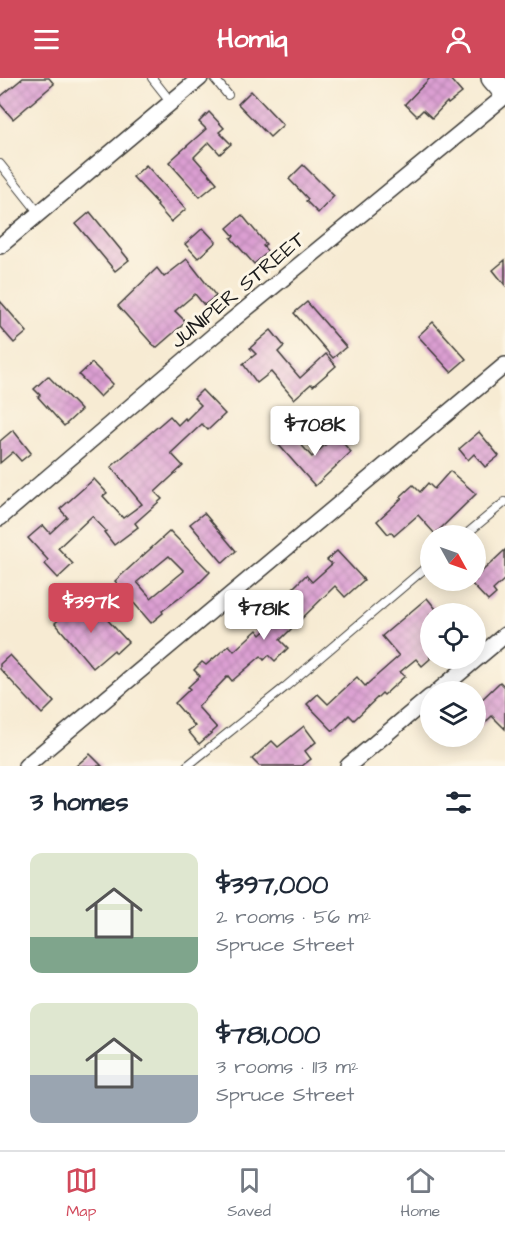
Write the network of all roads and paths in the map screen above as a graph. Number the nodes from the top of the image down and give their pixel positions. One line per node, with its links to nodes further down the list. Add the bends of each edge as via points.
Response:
1 (152, 78): 7 (lane)
2 (200, 78): 7 (street)
3 (214, 78): 5 (lane)
4 (492, 78): 6 (street)
5 (228, 95)
6 (505, 95): 13 (street, JUNIPER STREET)
7 (171, 102): 9 (street)
8 (0, 165): 9 (lane)
9 (39, 213): 10 (street)
10 (0, 246)
11 (505, 365): 19 (street)
12 (505, 502): 14 (lane)
13 (0, 518)
14 (477, 525)
15 (420, 572): 20 (lane)
16 (505, 634): 17 (street)
17 (450, 681)
18 (420, 705): 21 (street)
19 (26, 766)
20 (187, 766)
21 (348, 766)

